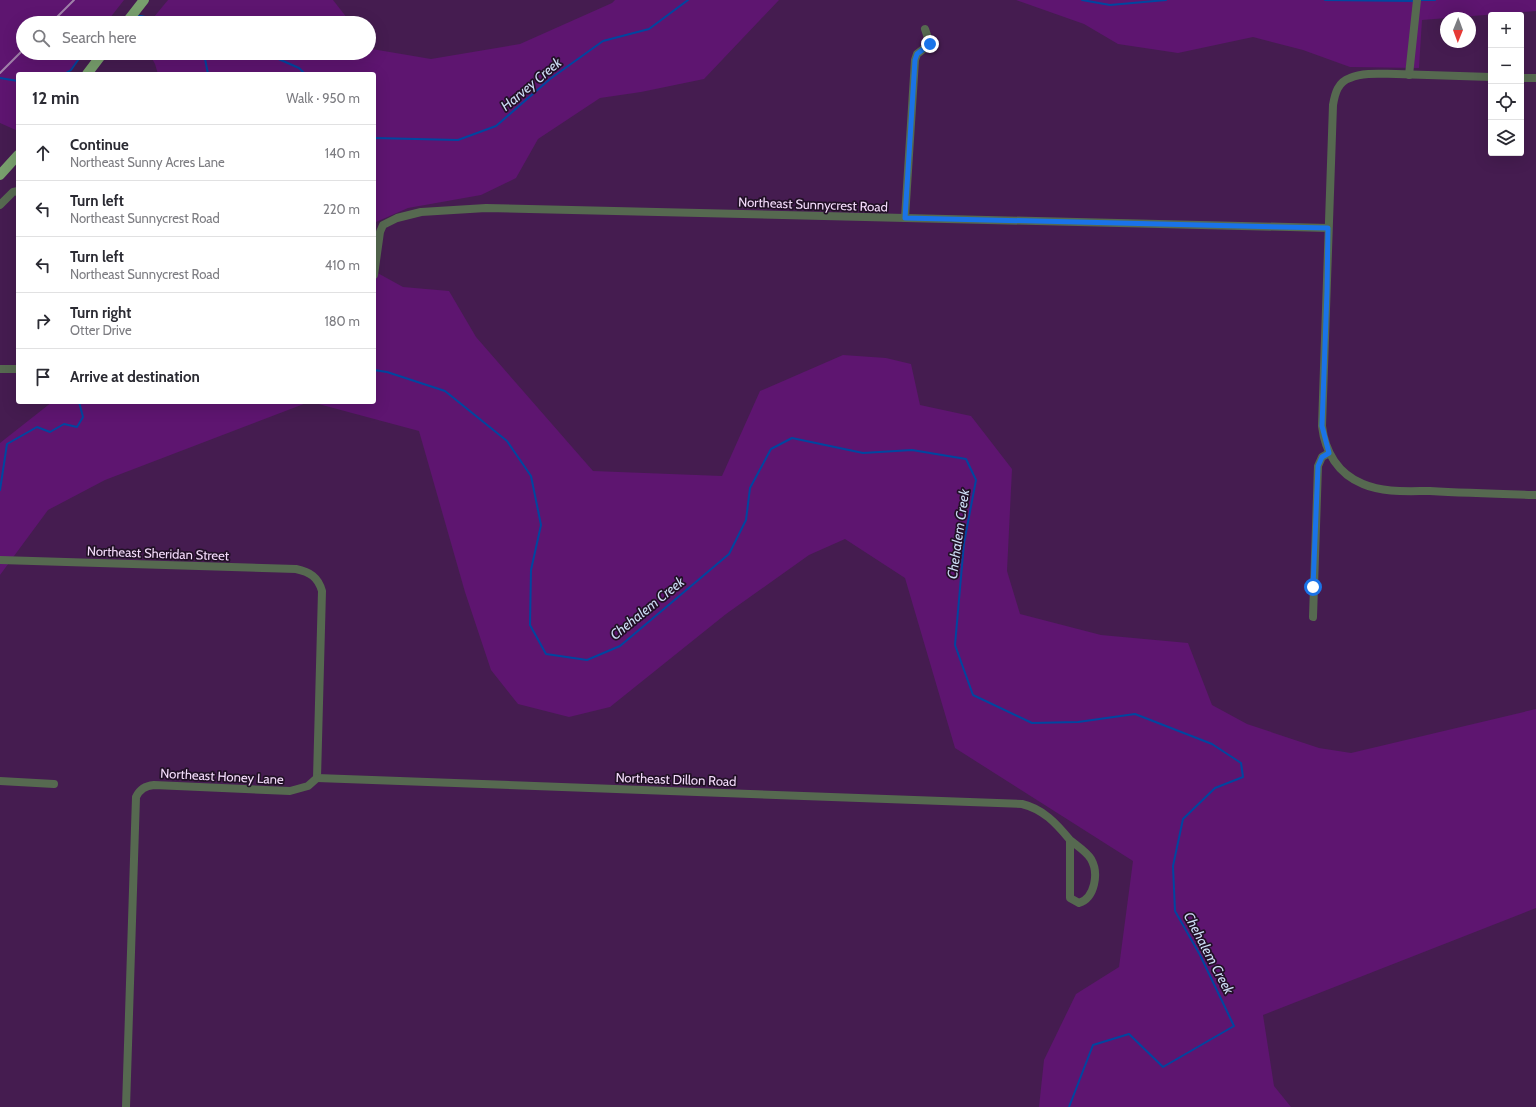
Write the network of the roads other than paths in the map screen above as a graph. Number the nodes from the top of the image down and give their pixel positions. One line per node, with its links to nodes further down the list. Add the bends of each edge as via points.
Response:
1 (144, 0): 3 (main road)
2 (1417, 0): 7 (street)
3 (131, 16)
4 (925, 30): 15 (street, via 930,44 917,54 915,60)
5 (98, 60): 6 (main road)
6 (89, 72)
7 (1409, 75): 8 (street); 16 (street, via 1361,75 1350,78 1337,88 1333,104)
8 (1488, 77)
9 (1524, 78): 10 (street)
10 (1536, 78)
11 (16, 157): 12 (main road)
12 (0, 175)
13 (16, 191): 14 (street, via 12,192)
14 (0, 205)
15 (905, 218): 16 (street, Northeast Sunnycrest Road); 17 (street, Northeast Sunnycrest Road, via 494,208 429,211 397,218 383,225)
16 (1328, 228): 20 (street, via 1322,426)
17 (376, 264)
18 (0, 369): 19 (street)
19 (16, 369)
20 (1329, 453): 21 (street, via 1335,463 1349,476 1364,485 1376,488); 23 (street, via 1322,457 1318,466)
21 (1536, 495)
22 (0, 560): 24 (street, Northeast Sheridan Street, via 296,569 314,576 319,582 323,604)
23 (1313, 618)
24 (317, 778): 27 (street, Northeast Dillon Road, via 1003,803 1034,807 1053,820); 28 (street, Northeast Honey Lane, via 308,786 290,791 154,785 145,786 139,791 136,797)
25 (0, 781): 26 (street)
26 (54, 784)
27 (1070, 840): 27 (street, via 1070,898 1079,903 1086,901 1092,893 1095,871 1091,858)
28 (126, 1107)

